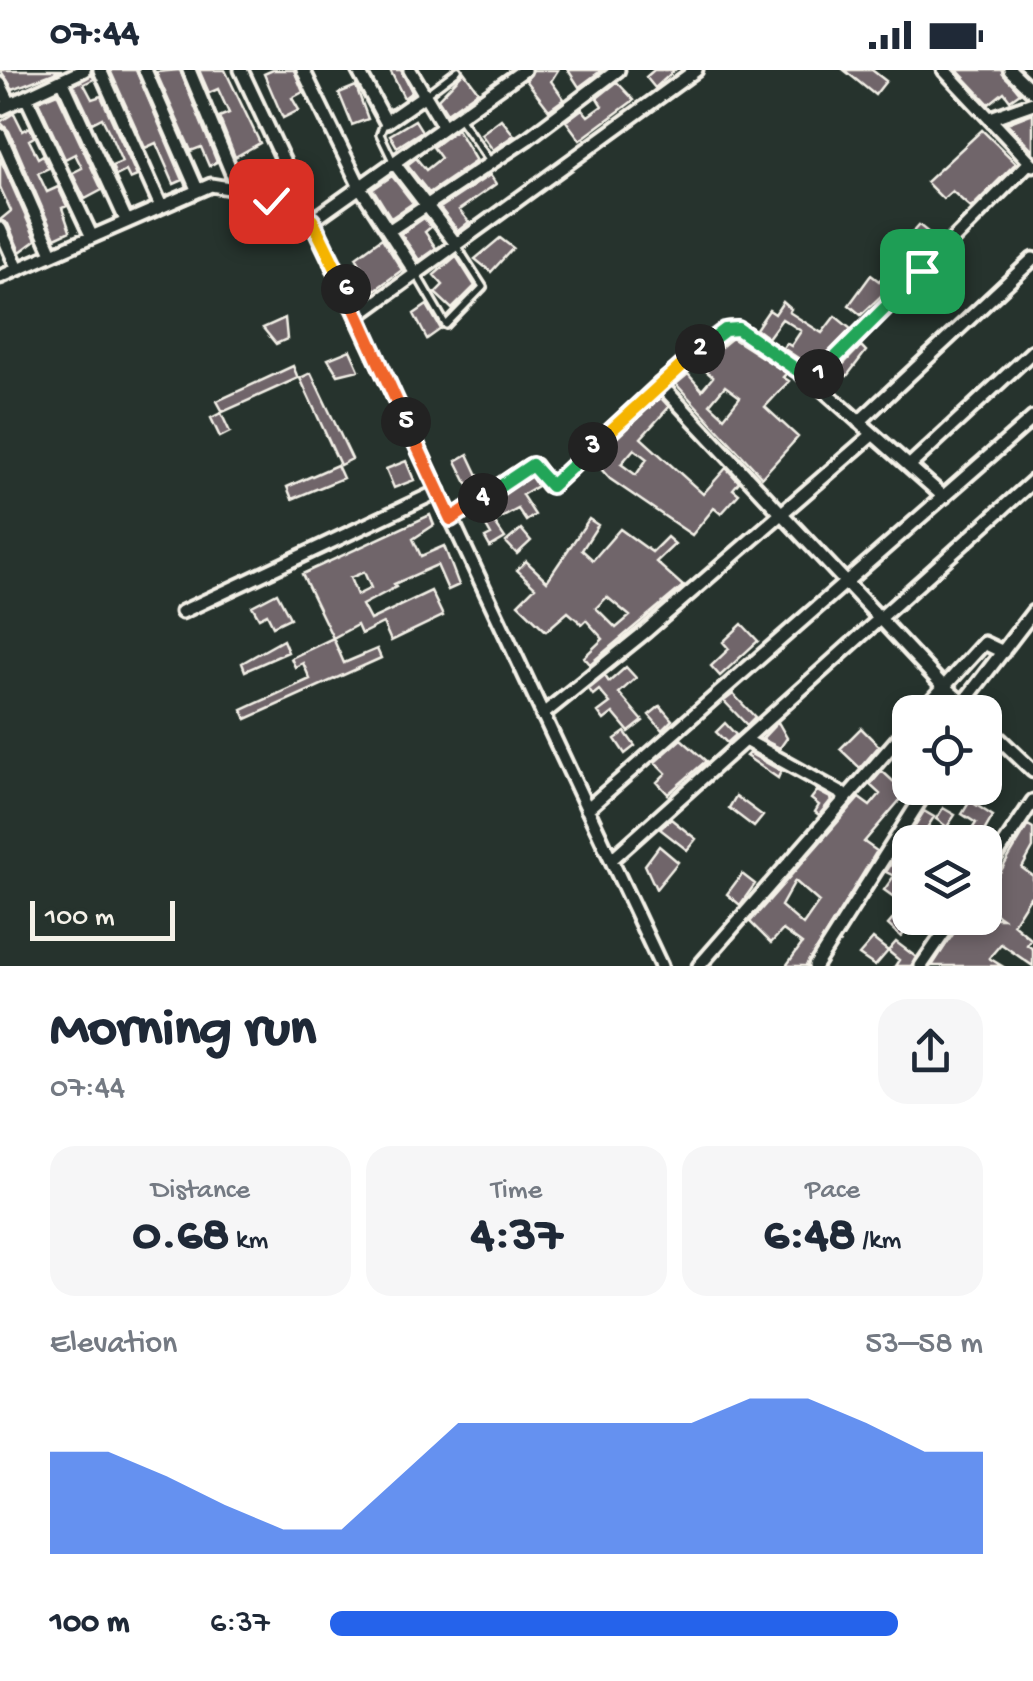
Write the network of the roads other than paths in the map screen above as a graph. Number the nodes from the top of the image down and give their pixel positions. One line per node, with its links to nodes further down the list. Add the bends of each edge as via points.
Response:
1 (42, 70): 18 (street)
2 (84, 70): 16 (street)
3 (100, 70): 35 (street)
4 (145, 70): 33 (street)
5 (189, 70): 34 (street)
6 (241, 70): 38 (street)
7 (303, 70): 32 (street)
8 (358, 70): 26 (street)
9 (410, 70): 20 (street)
10 (458, 70): 20 (lane)
11 (618, 70): 30 (street)
12 (696, 70): 42 (street)
13 (947, 71): 25 (street)
14 (1012, 71): 19 (street)
15 (515, 73): 24 (street)
16 (62, 80): 18 (street); 37 (street)
17 (0, 84): 23 (street)
18 (50, 86): 21 (street)
19 (1033, 92)
20 (425, 96): 26 (street); 27 (street)
21 (26, 97): 23 (street); 41 (street)
22 (1033, 104): 25 (street)
23 (5, 107)
24 (458, 117): 27 (street); 30 (lane)
25 (991, 118): 31 (street)
26 (386, 122): 29 (lane, via 380,134)
27 (444, 126): 29 (street)
28 (0, 135): 43 (street)
29 (394, 163): 32 (street); 36 (street)
30 (491, 163): 36 (street)
31 (1031, 164): 50 (street)
32 (360, 186): 38 (street); 40 (street)
33 (198, 188): 34 (street); 35 (street)
34 (238, 188): 38 (street)
35 (160, 204): 37 (street)
36 (427, 206): 40 (street); 42 (street)
37 (126, 220): 41 (street)
38 (312, 220): 48 (street)
39 (0, 229): 45 (street)
40 (390, 230): 46 (street)
41 (91, 235): 43 (street)
42 (456, 244): 46 (street); 46 (lane, via 483,287 446,325)
43 (52, 253): 45 (street)
44 (1033, 259): 53 (street)
45 (18, 268): 47 (street)
46 (417, 275): 48 (street)
47 (0, 276)
48 (359, 314): 57 (street)
49 (1033, 351): 55 (street)
50 (813, 381): 51 (street, via 729,328); 53 (street)
51 (660, 384): 59 (street); 60 (street, via 556,482 548,486 528,466)
52 (1033, 418): 58 (street)
53 (859, 422): 54 (street)
54 (873, 434): 55 (street); 59 (street)
55 (909, 466): 58 (street)
56 (1033, 481): 64 (street)
57 (439, 491): 60 (street); 62 (street)
58 (944, 497): 61 (street)
59 (780, 514): 61 (street); 70 (street)
60 (451, 519): 70 (street)
61 (846, 583): 64 (street); 78 (street)
62 (182, 612)
63 (1033, 612): 65 (street)
64 (880, 617): 66 (street); 71 (street)
65 (1002, 652): 66 (street, via 984,644); 69 (street)
66 (944, 688): 67 (street); 68 (street)
67 (937, 695)
68 (952, 695)
69 (976, 695)
70 (542, 714): 78 (street)
71 (745, 740): 75 (street); 80 (street)
72 (1002, 741): 74 (street)
73 (892, 745): 75 (street)
74 (1033, 771)
75 (846, 796): 83 (street)
76 (1033, 800): 79 (street)
77 (917, 805): 84 (street)
78 (588, 810): 80 (street)
79 (1002, 846)
80 (612, 859): 82 (street)
81 (943, 935): 85 (street)
82 (661, 966)
83 (699, 966)
84 (815, 966)
85 (922, 966)

